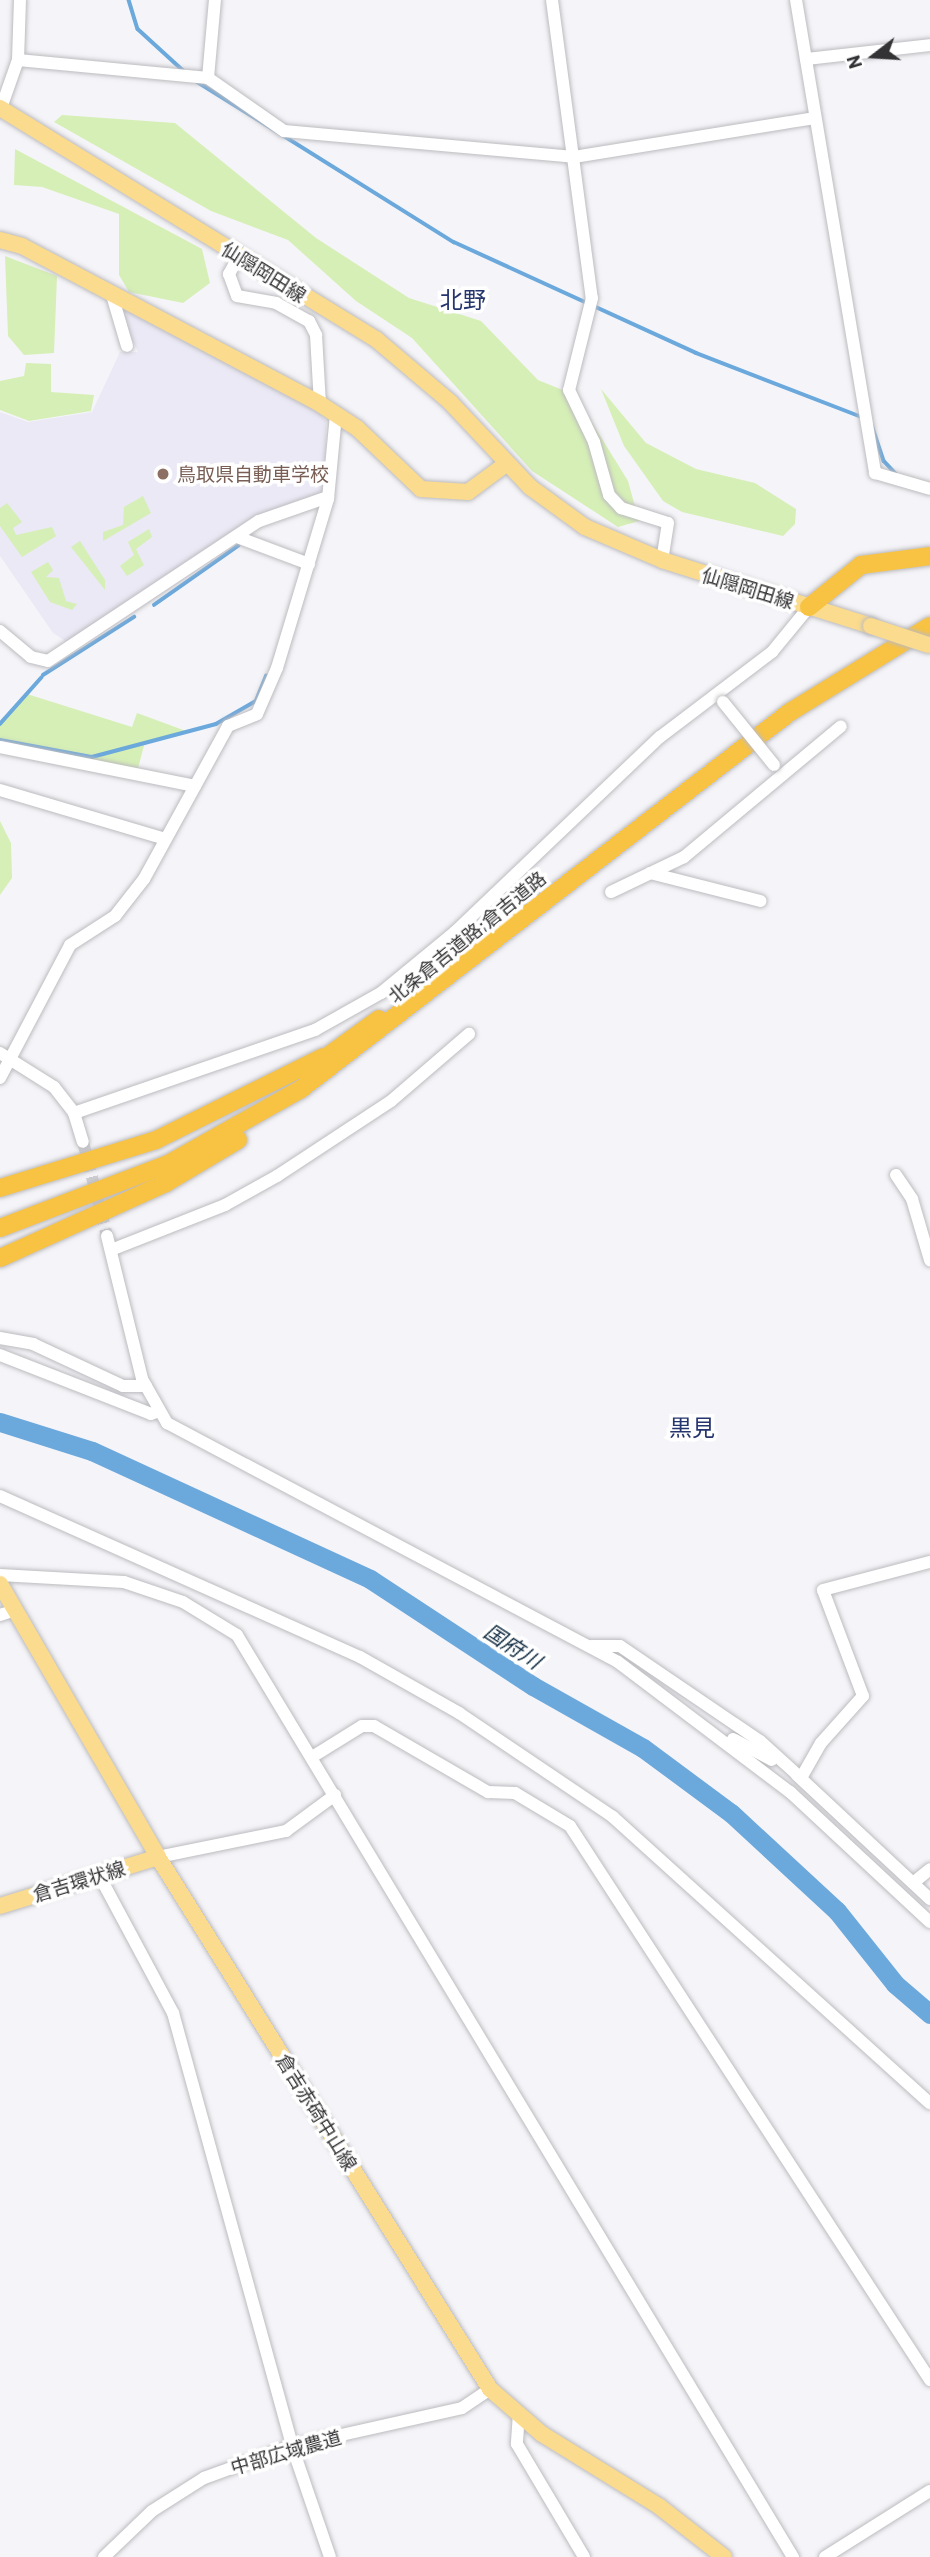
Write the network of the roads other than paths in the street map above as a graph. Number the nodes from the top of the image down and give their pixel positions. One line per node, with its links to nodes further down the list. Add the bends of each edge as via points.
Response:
1 (20, 0): 6 (street)
2 (215, 0): 8 (street)
3 (552, 0): 11 (street)
4 (796, 0): 7 (street)
5 (930, 46): 7 (street)
6 (18, 60): 8 (street); 9 (street)
7 (806, 60): 10 (street)
8 (208, 78): 11 (street, via 284,131)
9 (0, 110): 13 (main road, 仙隠岡田線)
10 (815, 118): 11 (street); 19 (street, via 875,473)
11 (574, 157): 23 (street, via 592,298 569,390 594,442 609,495 621,508 668,523)
12 (0, 240): 14 (main road)
13 (239, 256): 16 (street, via 229,274 236,296 294,310 316,335); 18 (main road, 仙隠岡田線, via 415,369)
14 (112, 295): 15 (street); 16 (main road)
15 (127, 346)
16 (320, 404): 17 (main road)
17 (336, 415): 18 (main road, via 432,493 468,492); 20 (street)
18 (506, 464): 23 (main road, 仙隠岡田線, via 585,527)
19 (930, 489)
20 (328, 497): 21 (street, via 259,521); 24 (street)
21 (237, 537): 24 (street); 28 (street, via 48,661 30,657)
22 (930, 556): 25 (highway, via 861,565)
23 (662, 560): 25 (main road, 仙隠岡田線)
24 (309, 564): 34 (street, via 257,714 228,726)
25 (809, 607): 29 (main road, 仙隠岡田線, bridge); 30 (street, via 772,652)
26 (930, 614): 41 (highway, 北条倉吉道路;倉吉道路, via 784,704)
27 (930, 626): 41 (highway, 北条倉吉道路;倉吉道路, via 780,719)
28 (0, 631)
29 (929, 646)
30 (715, 692): 33 (street, bridge); 44 (street, via 381,993 315,1030)
31 (841, 726): 33 (street)
32 (0, 747): 34 (street)
33 (778, 769): 37 (street, via 684,856)
34 (195, 786): 36 (street)
35 (0, 790): 36 (street)
36 (162, 838): 42 (street, via 144,879 115,916 70,945)
37 (650, 873): 38 (street); 39 (street)
38 (611, 892)
39 (761, 901)
40 (469, 1034): 51 (street, via 391,1101 277,1176 225,1205)
41 (346, 1051): 47 (highway, via 197,1123 99,1161); 48 (highway, 北条倉吉道路;倉吉道路, via 165,1155); 49 (highway, 北条倉吉道路;倉吉道路, via 168,1164); 52 (highway, via 291,1108 166,1184)
42 (5, 1056): 43 (street); 44 (street, via 54,1087)
43 (0, 1078)
44 (74, 1113): 45 (street)
45 (83, 1142)
46 (897, 1175): 53 (street, via 912,1199)
47 (0, 1188)
48 (0, 1217)
49 (0, 1228)
50 (107, 1236): 51 (street)
51 (111, 1250): 56 (street)
52 (0, 1258)
53 (930, 1260)
54 (0, 1338): 56 (street, via 33,1344 124,1386)
55 (0, 1355): 57 (street, via 151,1414)
56 (146, 1386): 57 (street)
57 (159, 1411): 63 (street, via 167,1423 222,1454)
58 (0, 1496): 75 (street, via 360,1657 459,1713 613,1817)
59 (930, 1562): 66 (street, via 823,1590 863,1696 821,1743)
60 (0, 1575): 65 (street, via 124,1582 202,1611 237,1635)
61 (0, 1584): 62 (main road, 倉吉赤碕中山線)
62 (7, 1613): 68 (main road, 倉吉赤碕中山線)
63 (591, 1647): 64 (street); 66 (street, via 620,1646 760,1741)
64 (722, 1737): 66 (street); 74 (street)
65 (312, 1757): 67 (street); 76 (street, via 362,1726 374,1726 488,1792 515,1793 570,1826)
66 (801, 1778): 71 (street)
67 (335, 1795): 68 (street, via 286,1831); 85 (street)
68 (158, 1857): 70 (main road, 倉吉環状線); 77 (main road, 倉吉赤碕中山線)
69 (930, 1869): 71 (street)
70 (99, 1875): 73 (main road, 倉吉環状線); 79 (street, via 173,2013)
71 (913, 1883): 72 (street)
72 (930, 1899)
73 (0, 1906)
74 (930, 1922)
75 (930, 2103)
76 (930, 2379)
77 (490, 2389): 78 (main road, 倉吉赤碕中山線); 79 (street, 中部広域農道, via 462,2408)
78 (519, 2413): 83 (street, via 517,2444); 84 (main road, 倉吉赤碕中山線)
79 (292, 2446): 81 (street, 中部広域農道, via 204,2477 152,2511); 82 (street)
80 (930, 2491): 86 (street)
81 (104, 2557)
82 (330, 2557)
83 (584, 2557)
84 (724, 2557)
85 (793, 2557)
86 (825, 2557)

